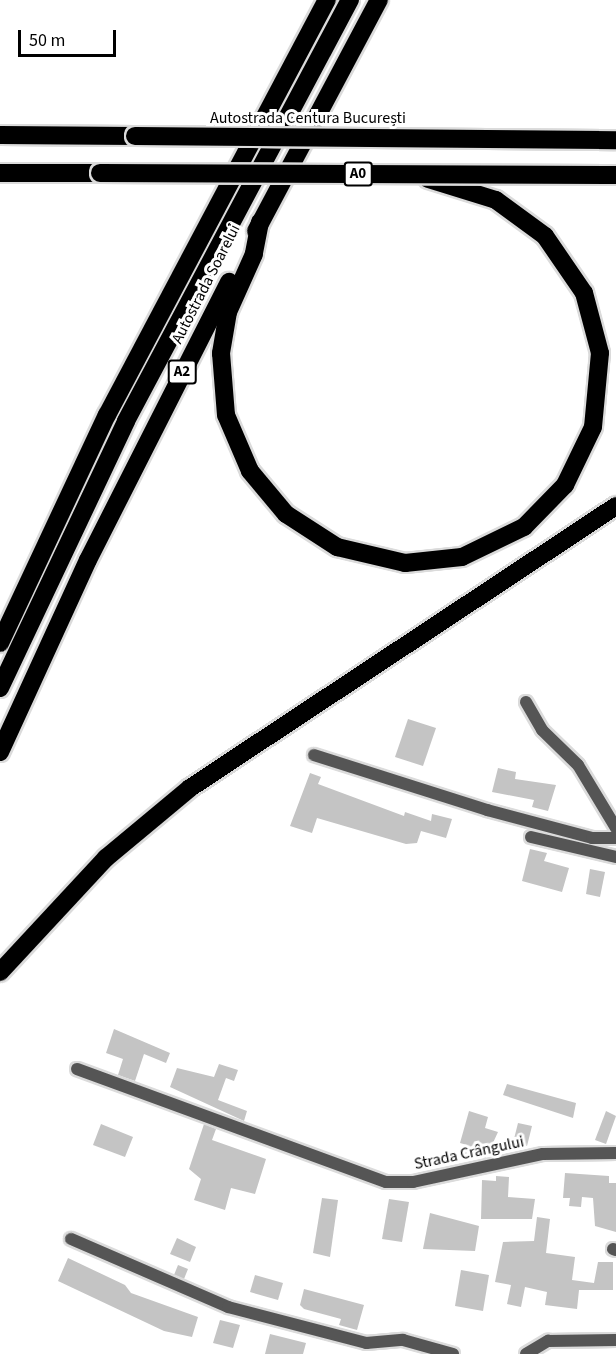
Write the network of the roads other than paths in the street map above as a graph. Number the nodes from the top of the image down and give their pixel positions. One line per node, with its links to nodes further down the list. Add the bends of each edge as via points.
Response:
1 (350, 0): 16 (highway, Autostrada Soarelui / A2, via 126,421)
2 (379, 0): 5 (highway, Autostrada Soarelui / A2)
3 (392, 0): 5 (highway)
4 (323, 4): 13 (highway, via 147,336)
5 (360, 35): 11 (highway, Autostrada Soarelui / A2)
6 (0, 135): 7 (highway, Autostrada Centura București / A0, bridge)
7 (616, 140)
8 (0, 173): 9 (highway, A0, bridge)
9 (391, 174): 10 (highway, A0, bridge); 11 (highway, bridge, via 454,184 512,209 558,250 584,293 600,353 597,413 578,464 544,510 485,549 417,563 337,547 279,508 236,446 220,374 226,323)
10 (616, 176)
11 (261, 222): 18 (highway, Autostrada Soarelui / A2, via 88,560)
12 (614, 507): 24 (highway, via 190,788 106,858)
13 (48, 538): 14 (highway); 15 (highway)
14 (0, 620)
15 (0, 643)
16 (0, 688)
17 (526, 702): 20 (street, via 542,730 578,765)
18 (0, 752)
19 (314, 755): 22 (street, via 487,810 592,838)
20 (616, 828)
21 (531, 837): 23 (street)
22 (616, 838)
23 (616, 857)
24 (0, 972)
25 (77, 1069): 26 (street, Strada Crângului, via 332,1165 399,1183 543,1154)
26 (616, 1154)
27 (71, 1239): 29 (street, via 228,1307 366,1343 403,1340)
28 (616, 1340): 30 (street, via 548,1341)
29 (453, 1354)
30 (526, 1354)

